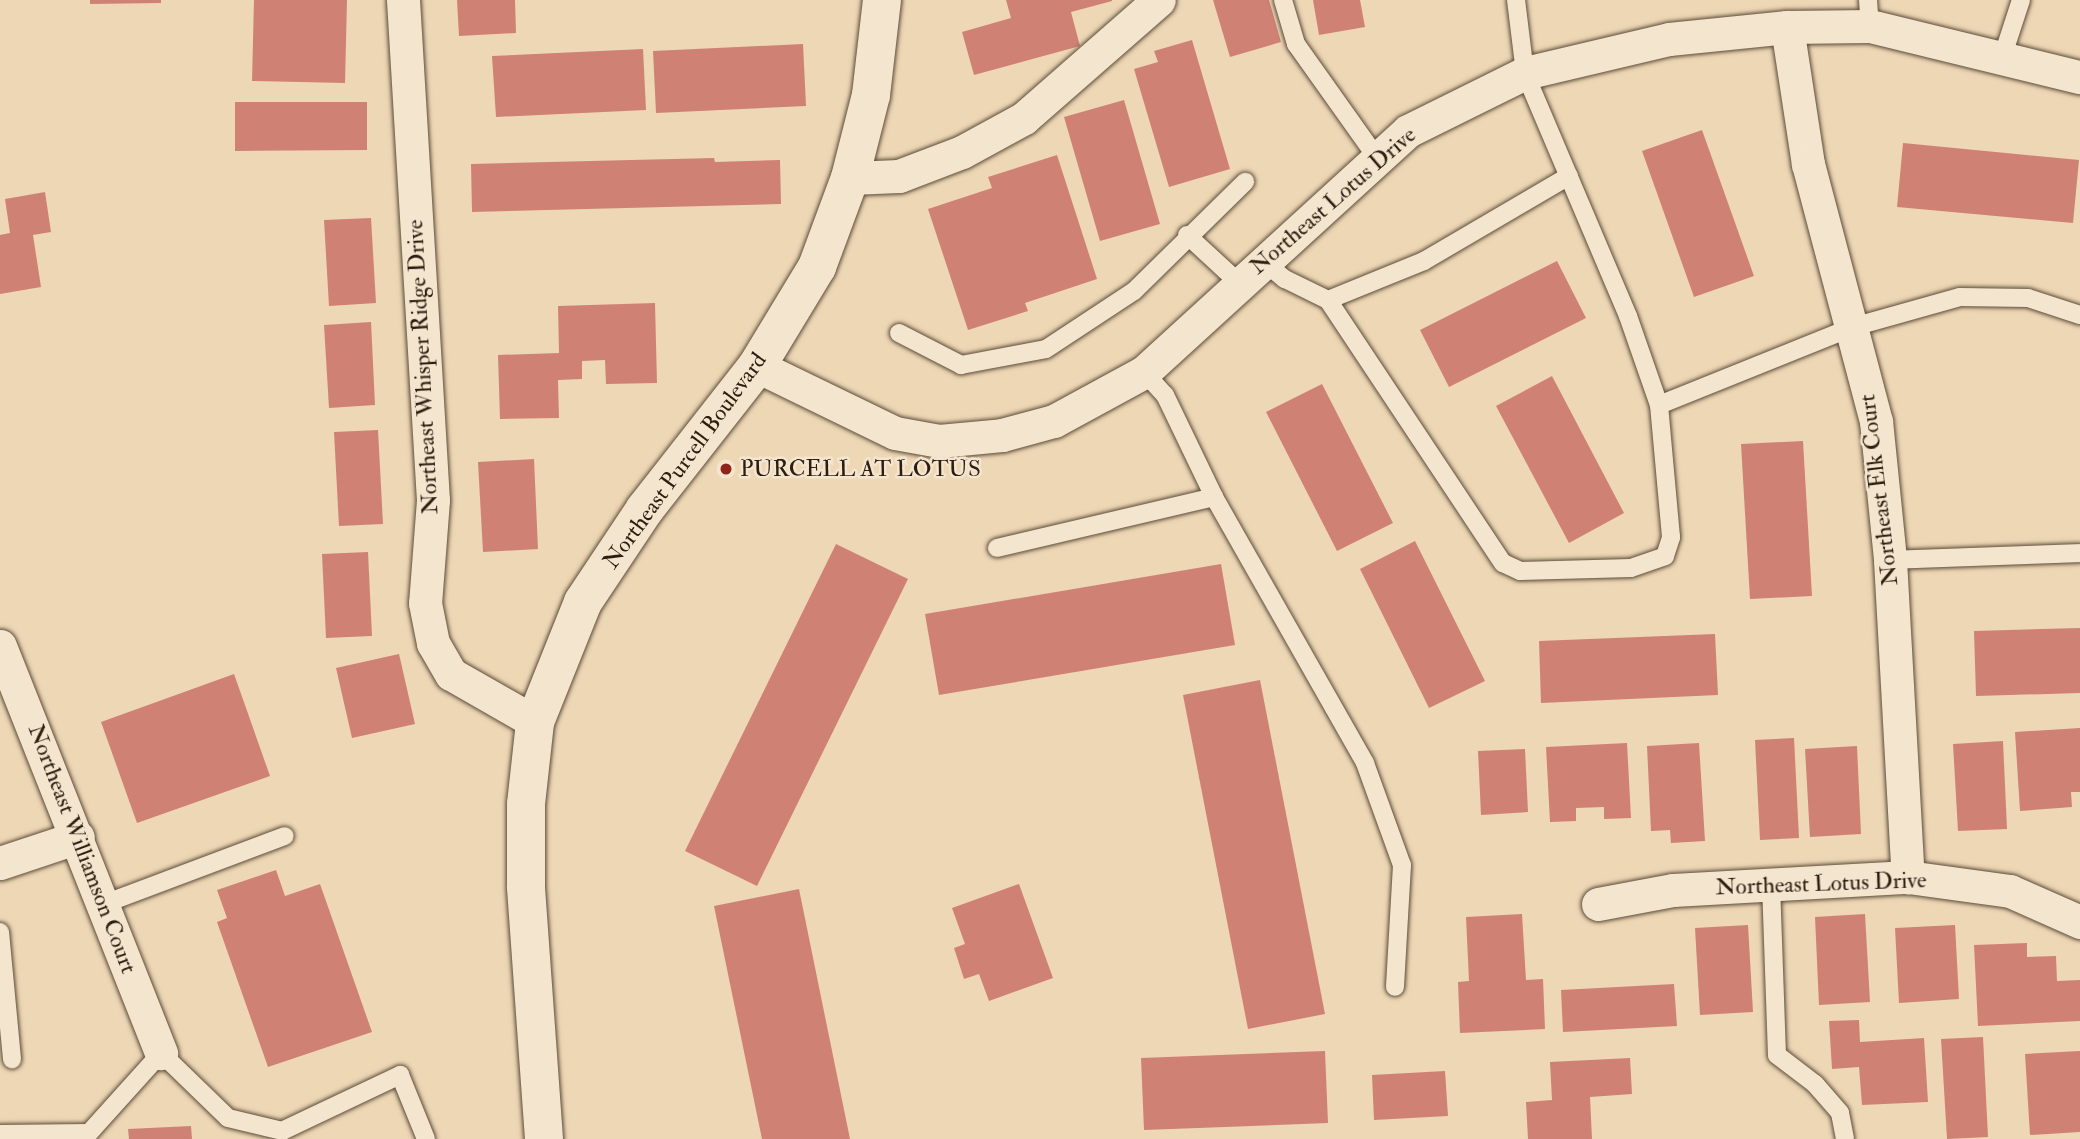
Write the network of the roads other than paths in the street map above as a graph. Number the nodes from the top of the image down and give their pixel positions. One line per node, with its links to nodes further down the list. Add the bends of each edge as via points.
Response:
1 (403, 0): 30 (street, Northeast Whisper Ridge Drive, via 433,500 428,616 433,643 451,674)
2 (882, 0): 14 (street, Northeast Purcell Boulevard, via 872,94)
3 (1159, 0): 14 (street, via 1024,118 962,152 899,176)
4 (1283, 0): 12 (lane, via 1296,44)
5 (1516, 0): 10 (lane)
6 (2021, 0): 9 (lane)
7 (1869, 13): 8 (street, Northeast Lotus Drive); 9 (street, Northeast Lotus Drive)
8 (1787, 27): 10 (street, Northeast Lotus Drive, via 1669,39); 20 (street, Northeast Elk Court, via 1808,164)
9 (2004, 55): 11 (street, Northeast Lotus Drive)
10 (1525, 73): 12 (street, Northeast Lotus Drive, via 1408,131); 13 (lane)
11 (2080, 77)
12 (1377, 158): 17 (street, Northeast Lotus Drive)
13 (1569, 176): 18 (lane, via 1424,261); 24 (lane, via 1628,316)
14 (850, 178): 22 (street, Northeast Purcell Boulevard, via 817,267)
15 (1245, 182): 16 (lane)
16 (1187, 235): 17 (lane); 21 (lane, via 1134,291 1046,349 961,365)
17 (1250, 271): 18 (lane, via 1285,279); 23 (street, Northeast Lotus Drive)
18 (1328, 300): 24 (lane, via 1493,548 1520,571 1631,568 1665,556 1671,537)
19 (2080, 315): 20 (lane, via 2028,298 1960,296)
20 (1853, 327): 24 (lane); 28 (street, Northeast Elk Court, via 1876,421)
21 (899, 332)
22 (757, 366): 23 (street, Northeast Lotus Drive, via 884,429 939,441 1002,435 1055,421); 30 (street, Northeast Purcell Boulevard, via 645,509 583,602)
23 (1144, 372): 25 (lane, via 1165,395)
24 (1659, 405)
25 (1214, 497): 26 (lane); 40 (lane, via 1369,776 1402,865)
26 (997, 548)
27 (2080, 553): 28 (lane)
28 (1890, 560): 34 (street, Northeast Elk Court)
29 (0, 646): 32 (street, Northeast Williamson Court)
30 (535, 722): 46 (street, Northeast Purcell Boulevard, via 526,804 526,886)
31 (285, 836): 36 (lane)
32 (78, 837): 33 (street); 36 (street, Northeast Williamson Court)
33 (0, 863)
34 (1908, 877): 35 (street, Northeast Lotus Drive); 38 (street, Northeast Lotus Drive, via 2010,891)
35 (1771, 884): 37 (street, Northeast Lotus Drive, via 1673,890); 47 (lane, via 1777,1055 1815,1084 1840,1113)
36 (104, 904): 41 (street, Northeast Williamson Court)
37 (1598, 904)
38 (2080, 922)
39 (0, 932): 42 (lane)
40 (1395, 987)
41 (161, 1053): 43 (lane, via 89,1133); 44 (lane, via 228,1118)
42 (12, 1059)
43 (0, 1134)
44 (285, 1135): 45 (lane, via 400,1075)
45 (426, 1139)
46 (544, 1139)
47 (1845, 1139)

